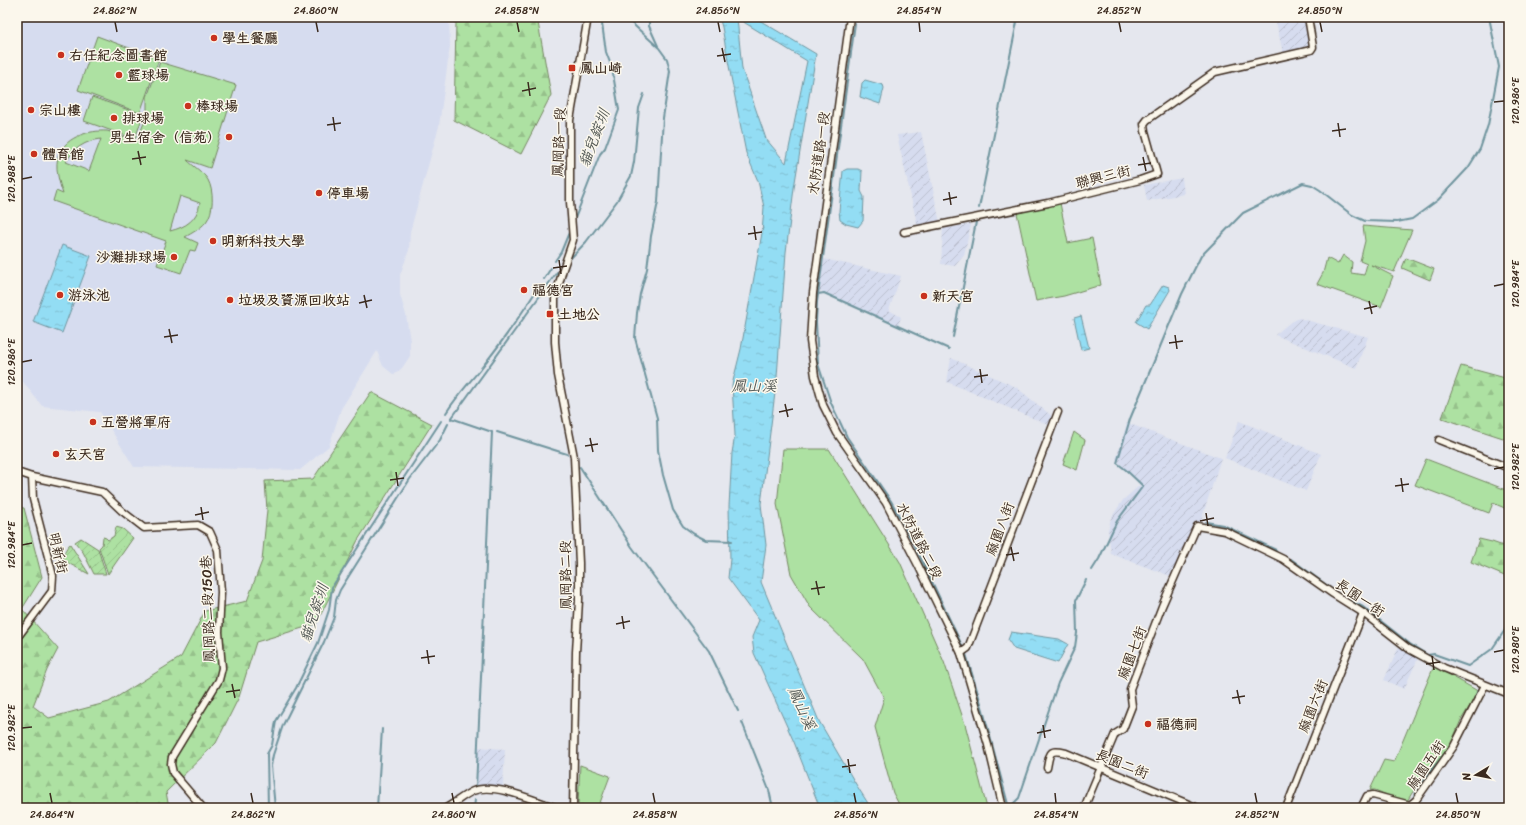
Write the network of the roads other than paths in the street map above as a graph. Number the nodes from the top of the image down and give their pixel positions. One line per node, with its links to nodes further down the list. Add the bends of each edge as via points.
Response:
1 (588, 17): 6 (street, 鳳岡路一段, via 570,120 570,202 573,240 562,269 555,300)
2 (850, 17): 5 (street, 水防道路一段)
3 (1308, 17): 4 (street, 聯興三街, via 1313,42 1311,50 1215,72 1147,120 1144,124 1145,131 1157,174 1048,203)
4 (904, 232)
5 (812, 293): 15 (street, 水防道路二段, via 810,341 815,376 823,405 837,433 886,504)
6 (555, 342): 23 (street, 鳳岡路二段, via 558,374 574,457 579,563)
7 (1058, 412): 15 (street, 麻園八街, via 968,648)
8 (1439, 440): 9 (street)
9 (1509, 468)
10 (17, 472): 11 (street)
11 (32, 477): 14 (street, 明新街, via 32,499 53,576 52,591); 20 (street, 鳳岡路二段150巷, via 102,492 144,528 198,525 210,532 218,550 221,592 218,632 222,668 219,680 172,757 171,764 173,773)
12 (1197, 526): 13 (street, 長園一街, via 1225,531 1283,559); 19 (street, 麻園七街, via 1130,689 1132,706 1123,728 1115,734)
13 (1363, 613): 16 (street, 長園一街, via 1409,649 1444,668); 27 (street, 麻園六街)
14 (17, 638)
15 (961, 653): 24 (street, 水防道路二段)
16 (1485, 685): 17 (street, 長園一街); 28 (street, 麻園五街, via 1454,746 1416,800 1410,805 1373,795 1367,796)
17 (1509, 694)
18 (1047, 768): 19 (street, 長園二街, via 1049,754 1056,751)
19 (1100, 768): 25 (street, 麻園七街); 26 (street, 長園二街)
20 (203, 808)
21 (446, 808): 22 (street, via 474,791 494,788)
22 (557, 808)
23 (573, 808)
24 (1003, 808)
25 (1084, 808)
26 (1198, 808)
27 (1286, 808)
28 (1361, 808)

